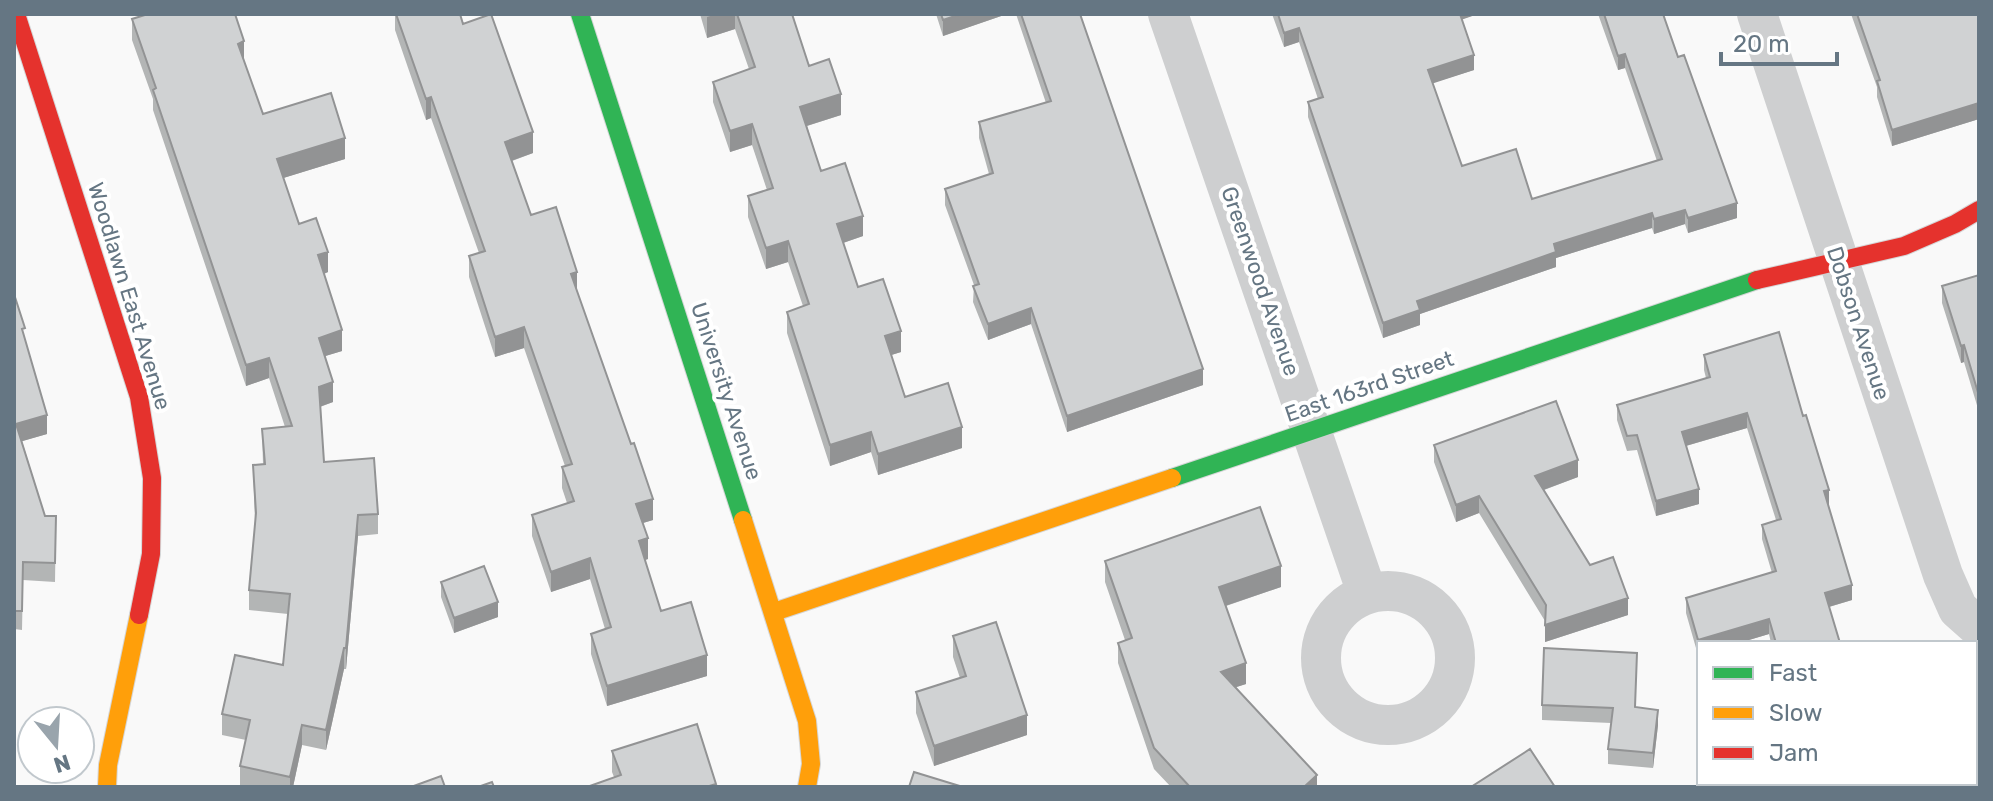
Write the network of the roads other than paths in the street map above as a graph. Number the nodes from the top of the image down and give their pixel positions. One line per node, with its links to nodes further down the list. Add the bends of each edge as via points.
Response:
1 (16, 14): 11 (street, Woodlawn East Avenue, via 139,397 152,478 151,554)
2 (580, 14): 9 (street, University Avenue)
3 (1168, 14): 7 (street, Greenwood Avenue)
4 (1757, 14): 6 (street, Dobson Avenue)
5 (1979, 210): 6 (street, East 163rd Street, via 1899,249)
6 (1839, 263): 7 (street, East 163rd Street, via 1768,276); 10 (street, Dobson Avenue, via 1943,575 1958,609)
7 (1312, 430): 8 (street, Greenwood Avenue); 9 (street, East 163rd Street)
8 (1367, 593)
9 (774, 612): 12 (street, University Avenue, via 807,721)
10 (1977, 625)
11 (107, 787)
12 (807, 787)

